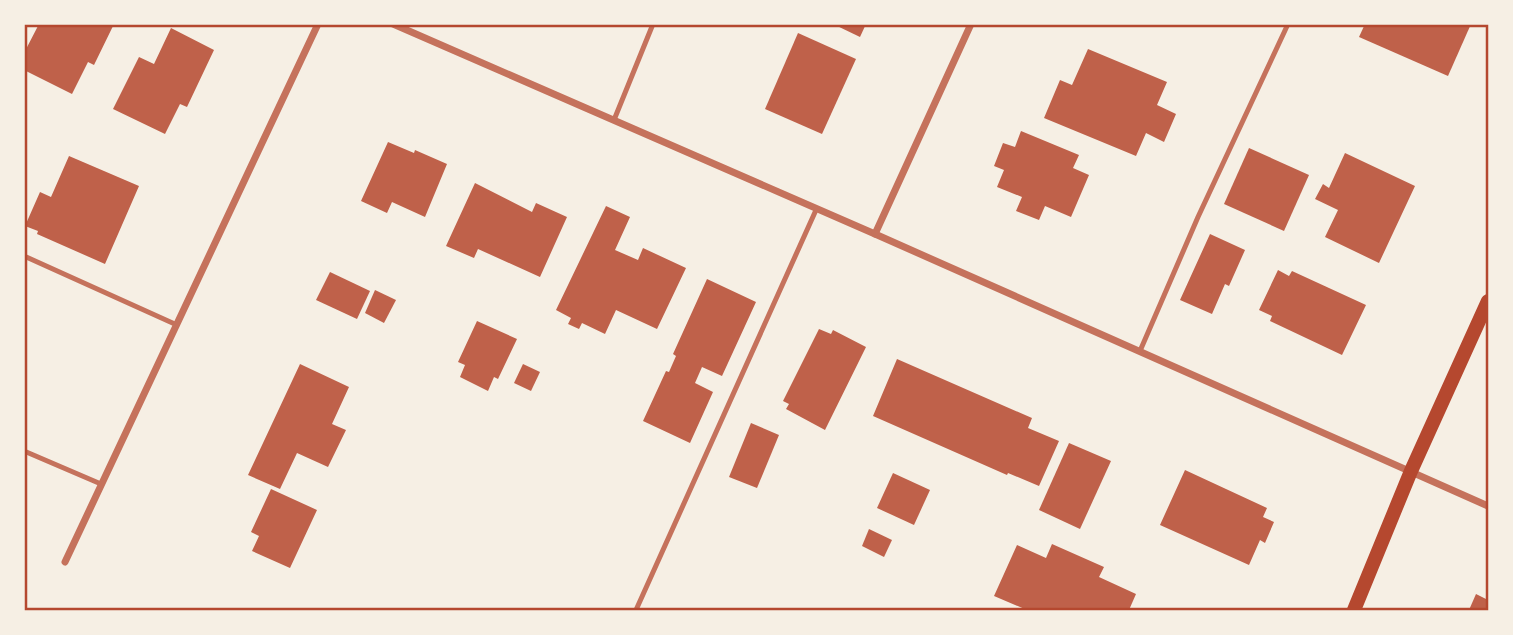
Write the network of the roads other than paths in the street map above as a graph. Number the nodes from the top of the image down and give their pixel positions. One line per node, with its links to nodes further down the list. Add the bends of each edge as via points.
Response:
1 (318, 24): 11 (street)
2 (393, 24): 6 (street)
3 (653, 24): 6 (lane)
4 (971, 24): 8 (street)
5 (1288, 24): 12 (lane)
6 (614, 120): 7 (street)
7 (816, 210): 8 (street); 18 (lane)
8 (875, 234): 12 (street)
9 (24, 256): 11 (lane)
10 (1489, 301): 14 (main road)
11 (177, 325): 15 (street)
12 (1140, 351): 14 (street)
13 (24, 451): 15 (lane)
14 (1411, 471): 16 (street); 19 (main road)
15 (102, 484): 17 (street)
16 (1489, 506)
17 (65, 562)
18 (636, 611)
19 (1354, 611)

